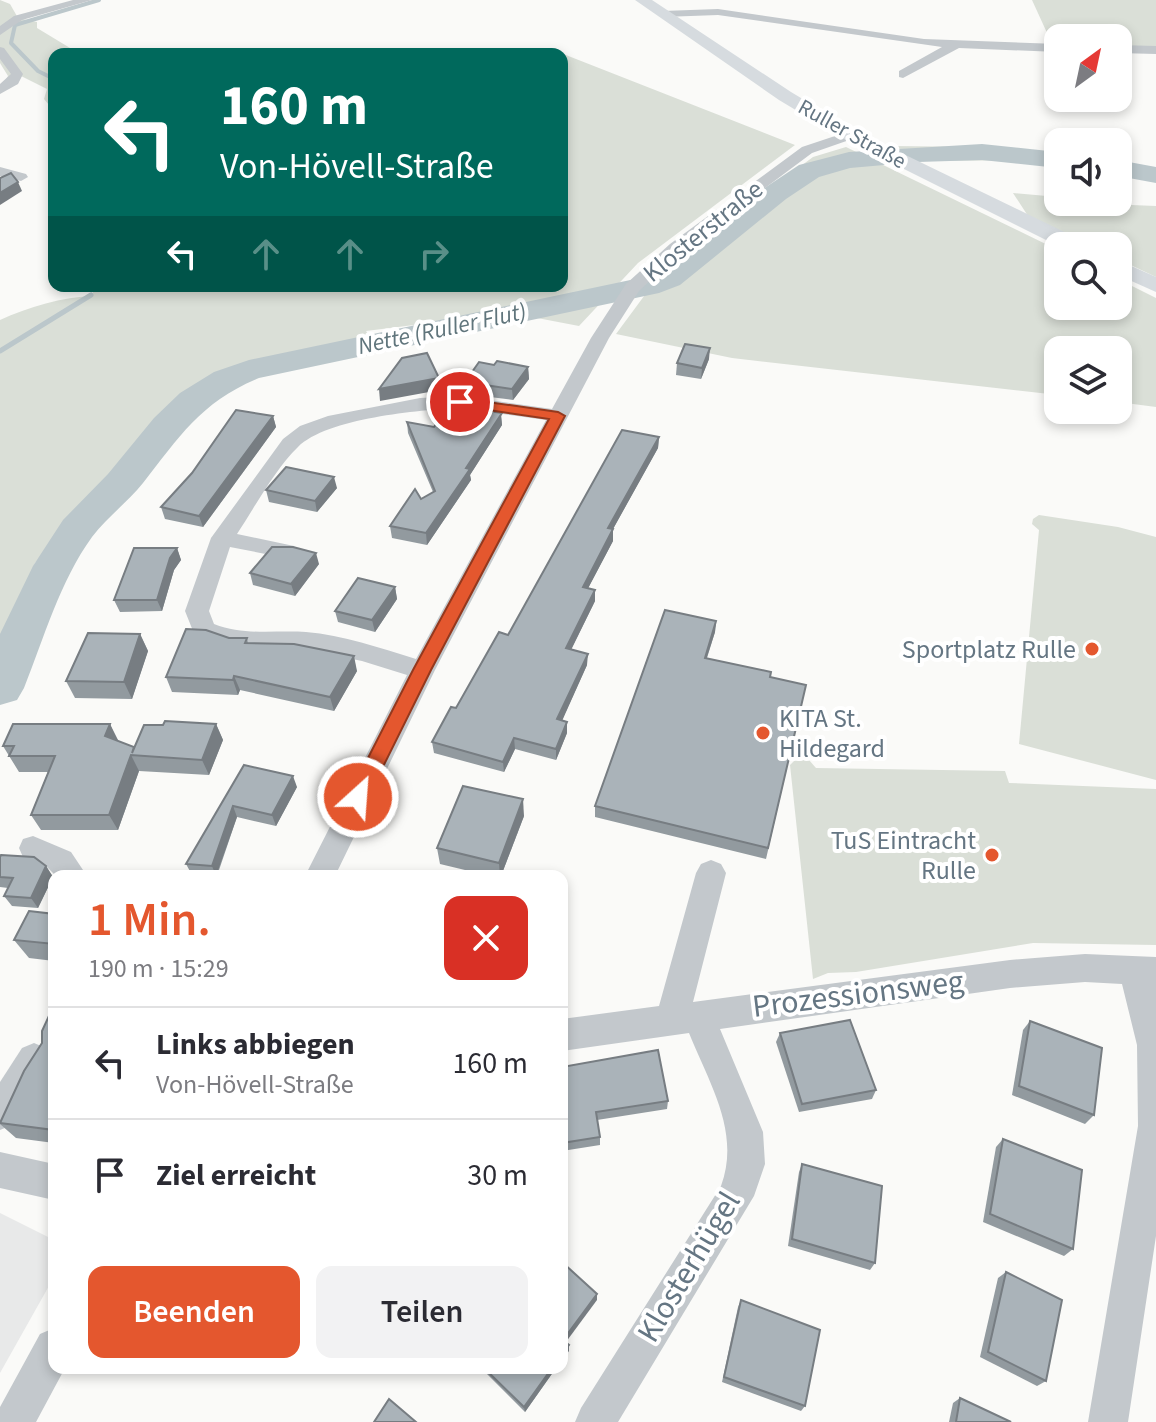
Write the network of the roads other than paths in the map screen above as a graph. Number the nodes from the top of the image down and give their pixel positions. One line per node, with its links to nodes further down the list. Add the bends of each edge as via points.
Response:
1 (86, 0): 4 (street, via 18,18)
2 (642, 0): 3 (main road, Ruller Straße)
3 (663, 14): 5 (street, via 718,12); 12 (main road, Ruller Straße)
4 (0, 31)
5 (955, 45): 6 (street); 10 (street)
6 (1044, 48)
7 (1132, 49): 8 (street)
8 (1156, 50)
9 (0, 51): 11 (street, via 17,74)
10 (903, 74)
11 (0, 90)
12 (817, 115): 13 (main road, Ruller Straße); 14 (street, via 816,135)
13 (850, 135): 14 (street, Klosterstraße); 17 (main road, Ruller Straße)
14 (807, 150): 20 (street, Klosterstraße, via 645,274 622,302)
15 (0, 171): 16 (street)
16 (21, 177)
17 (1046, 232)
18 (1132, 274): 19 (main road)
19 (1156, 285)
20 (558, 416): 21 (street, via 460,402 420,404 328,422 290,443); 23 (street, Klosterstraße)
21 (222, 538): 22 (street); 23 (street, via 197,611 204,630 234,641 308,641)
22 (286, 551)
23 (422, 670): 26 (street, Klosterstraße)
24 (33, 848): 25 (street, via 55,855)
25 (70, 870)
26 (323, 870)
27 (711, 873): 29 (street)
28 (1145, 970): 29 (street, Prozessionsweg, via 1010,974); 38 (street, via 1154,1045 1155,1126)
29 (685, 1017): 30 (street, Prozessionsweg); 37 (street, Klosterhügel, via 746,1132 747,1164 736,1196)
30 (568, 1034)
31 (47, 1039): 32 (street)
32 (0, 1113)
33 (0, 1170): 34 (street)
34 (48, 1181)
35 (48, 1359): 36 (street)
36 (14, 1422)
37 (595, 1422)
38 (1108, 1422)

